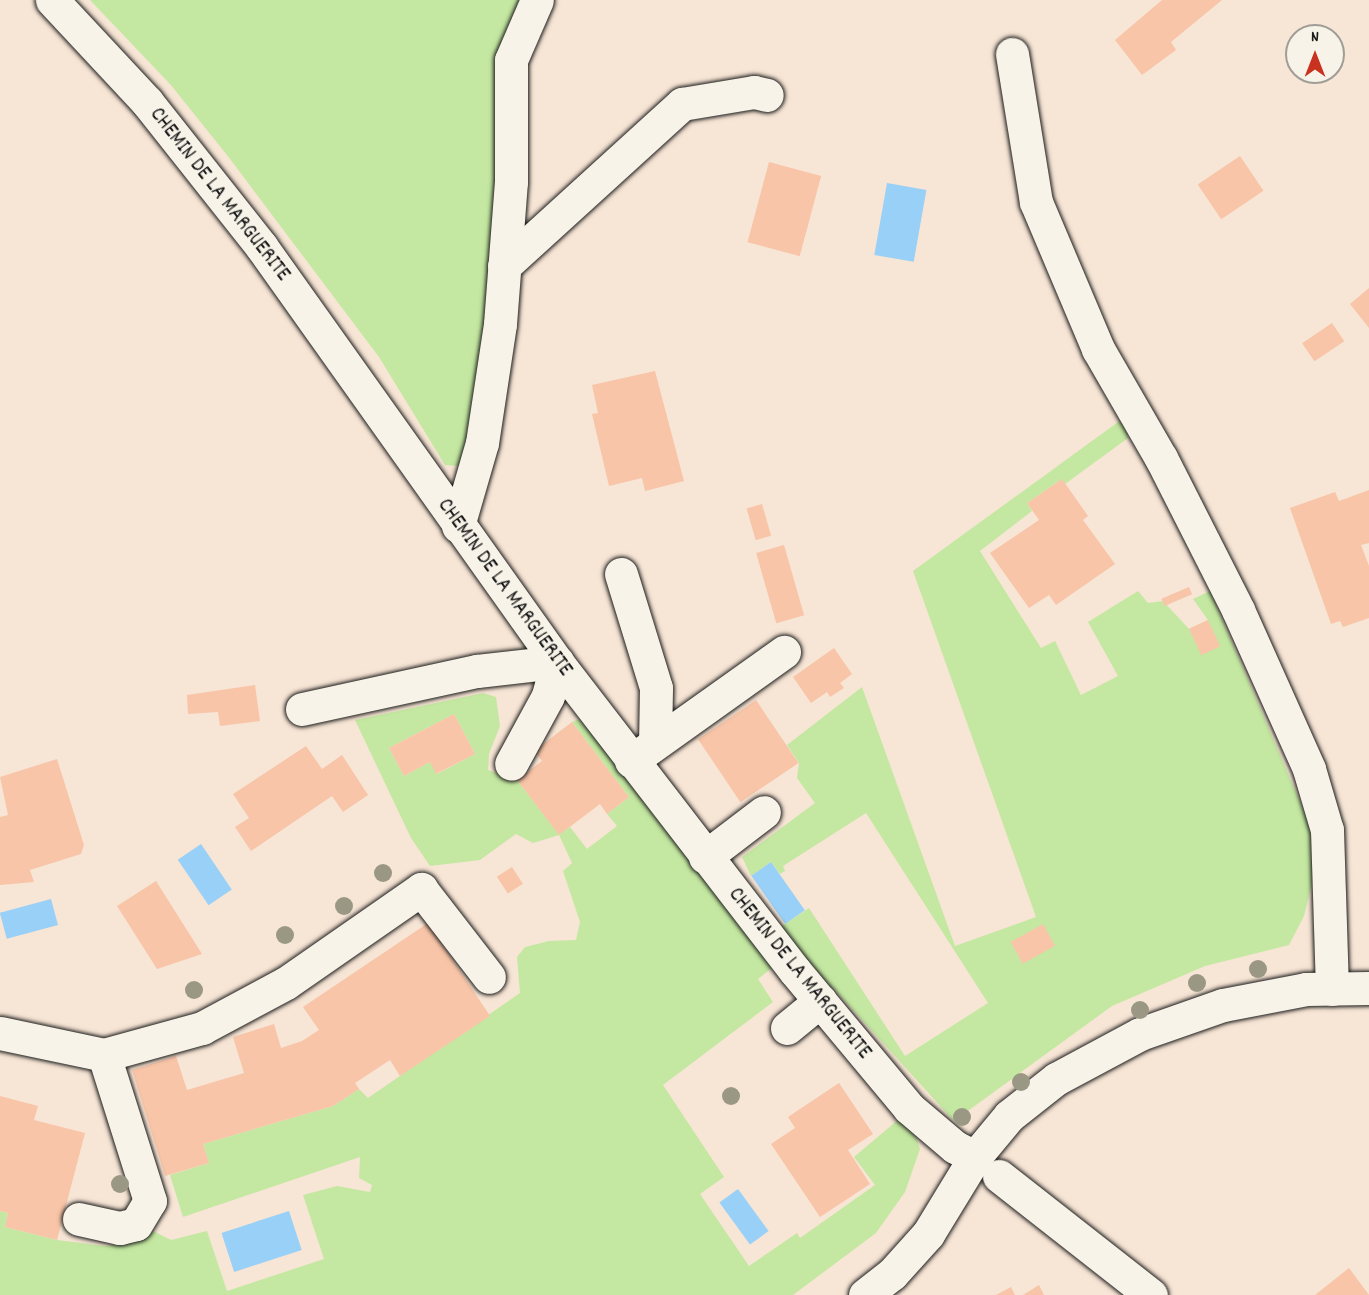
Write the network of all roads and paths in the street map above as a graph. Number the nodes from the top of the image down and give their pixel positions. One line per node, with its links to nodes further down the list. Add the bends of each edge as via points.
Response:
1 (52, 0): 6 (street, CHEMIN DE LA MARGUERITE, via 147,102 261,246 372,398)
2 (537, 0): 5 (street, via 511,60 511,182)
3 (1012, 54): 17 (street, via 1036,202 1098,349 1161,459 1233,600 1309,769 1326,830)
4 (767, 95): 5 (street, via 754,92 682,104)
5 (504, 266): 6 (street, via 482,443)
6 (458, 526): 9 (street, CHEMIN DE LA MARGUERITE)
7 (621, 574): 11 (street, via 656,688)
8 (784, 652): 11 (street)
9 (557, 662): 10 (street, via 477,671); 11 (street, CHEMIN DE LA MARGUERITE); 12 (street, via 548,696)
10 (302, 710)
11 (643, 752): 14 (street, CHEMIN DE LA MARGUERITE)
12 (511, 764)
13 (764, 812): 14 (street)
14 (705, 857): 18 (street, CHEMIN DE LA MARGUERITE)
15 (489, 977): 21 (street, via 421,889 286,983 202,1028)
16 (1369, 988): 17 (street)
17 (1332, 989): 22 (street, via 1223,1005 1140,1034 1056,1080 1009,1116)
18 (820, 1001): 19 (street); 22 (street, CHEMIN DE LA MARGUERITE, via 909,1108 955,1147)
19 (787, 1028)
20 (0, 1033): 21 (street)
21 (104, 1055): 23 (street, via 150,1201 136,1224 120,1228)
22 (987, 1166): 24 (street, via 892,1274); 25 (street, CHEMIN DE LA MARGUERITE)
23 (79, 1219)
24 (865, 1295)
25 (1151, 1295)

